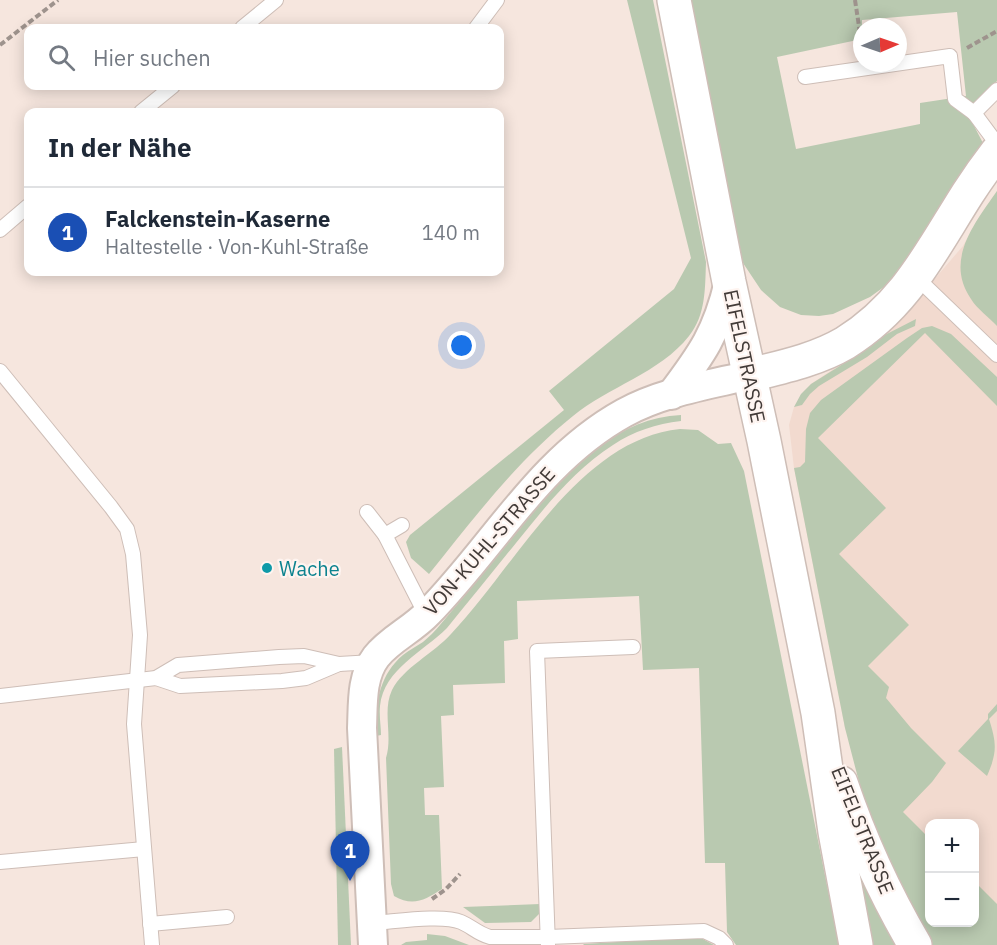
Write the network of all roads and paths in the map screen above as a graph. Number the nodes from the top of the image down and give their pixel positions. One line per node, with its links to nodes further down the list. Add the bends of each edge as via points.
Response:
1 (58, 0): 7 (path)
2 (276, 0): 8 (lane)
3 (496, 0): 9 (lane)
4 (674, 0): 24 (street, EIFELSTRASSE)
5 (855, 0): 6 (path)
6 (858, 18)
7 (27, 24)
8 (247, 24)
9 (480, 24)
10 (24, 26): 12 (path)
11 (997, 31): 13 (path)
12 (0, 45)
13 (950, 56): 14 (lane); 18 (lane, via 955,99)
14 (805, 77)
15 (168, 90): 17 (lane)
16 (997, 90): 18 (lane)
17 (146, 108)
18 (974, 113): 19 (lane)
19 (997, 144)
20 (997, 152): 23 (street, VON-KUHL-STRASSE)
21 (24, 209): 22 (lane)
22 (0, 230)
23 (916, 277): 25 (lane); 27 (street, VON-KUHL-STRASSE, via 882,315 844,343 795,363)
24 (729, 282): 27 (street, EIFELSTRASSE); 28 (street, via 711,337)
25 (997, 355)
26 (0, 371): 37 (lane, via 126,529 133,554 140,636)
27 (750, 375): 28 (street, VON-KUHL-STRASSE); 39 (street, EIFELSTRASSE)
28 (671, 395): 32 (street, VON-KUHL-STRASSE, via 625,413 566,453)
29 (367, 512): 31 (lane)
30 (402, 525): 31 (lane)
31 (385, 535): 32 (lane)
32 (426, 615): 34 (street, VON-KUHL-STRASSE)
33 (633, 647): 47 (lane, via 537,651)
34 (373, 662): 35 (lane); 46 (street, VON-KUHL-STRASSE, via 367,675 362,728)
35 (339, 664): 36 (lane, via 306,678 282,681 180,686); 36 (lane, via 304,656 178,665)
36 (156, 678): 37 (lane)
37 (137, 681): 38 (lane); 40 (lane, via 134,724)
38 (0, 696)
39 (818, 712): 50 (street, EIFELSTRASSE); 51 (street, EIFELSTRASSE, via 866,846)
40 (144, 849): 41 (lane); 45 (lane)
41 (0, 862)
42 (460, 874): 43 (path, via 446,889)
43 (424, 902)
44 (227, 917): 45 (lane)
45 (150, 924): 48 (lane)
46 (373, 934): 47 (lane, via 446,919 490,937)
47 (548, 941): 49 (lane, via 704,930)
48 (152, 945)
49 (726, 945)
50 (856, 945)
51 (915, 945)

